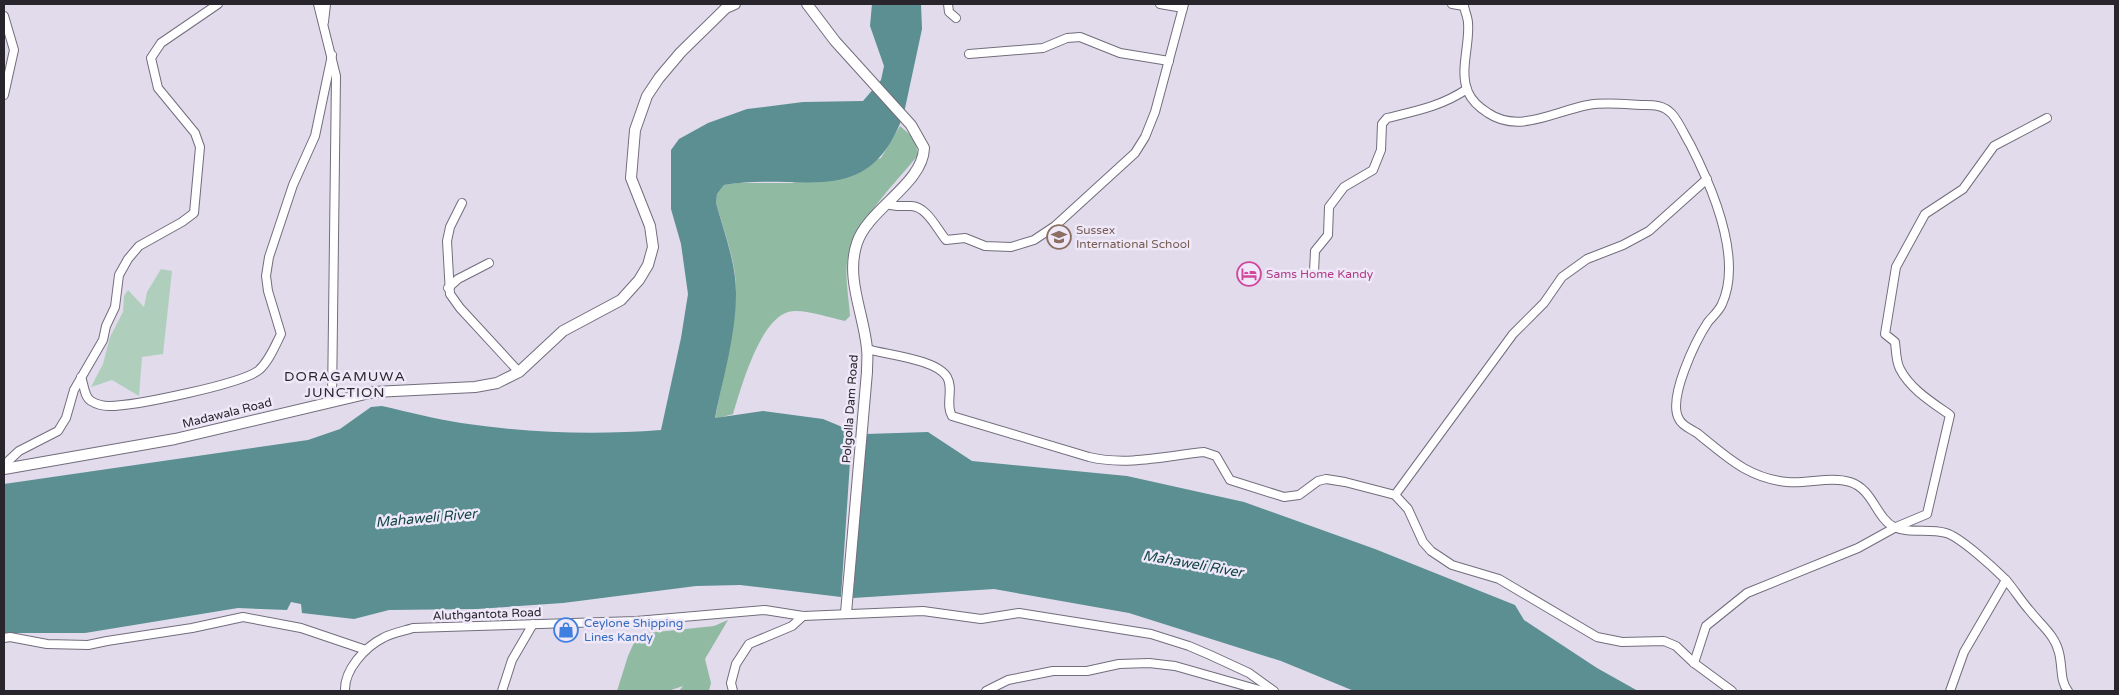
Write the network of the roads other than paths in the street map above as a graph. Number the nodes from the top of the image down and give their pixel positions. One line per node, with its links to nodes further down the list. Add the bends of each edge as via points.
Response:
1 (218, 4): 29 (street, via 161,43 151,58 158,88 195,133 200,147 194,213 139,246 128,258 119,276 115,307 103,340)
2 (318, 4): 14 (street)
3 (326, 4): 14 (street)
4 (735, 4): 28 (main road, Madawala Road, via 726,8 659,78 647,96 635,130 631,178 650,226 653,247 648,265 621,300 564,331)
5 (807, 4): 23 (main road, Polgolla Dam Road, via 834,42 916,131 924,148 922,160 915,171)
6 (948, 4): 13 (street, via 949,12)
7 (1160, 4): 10 (street)
8 (1452, 4): 11 (street)
9 (1472, 4): 11 (street)
10 (1183, 6): 17 (street)
11 (1464, 6): 18 (street, via 1468,23)
12 (4, 16): 19 (street, via 14,50)
13 (956, 18)
14 (323, 27): 16 (street)
15 (969, 54): 17 (street, via 1043,48 1067,38 1080,37 1120,53)
16 (332, 55): 29 (street, via 315,136 293,185 269,257 268,291 281,334 269,358 258,370 238,380 134,405 107,406 90,401); 30 (street, via 336,76)
17 (1169, 61): 23 (street, via 1155,112 1135,153 1055,226 1034,240 1011,247 985,246 965,238 946,240 918,207)
18 (1467, 89): 21 (street, via 1490,115 1516,123 1592,104 1662,107 1672,114 1685,134); 25 (street, via 1428,108 1387,118 1382,124 1381,150 1373,170 1344,187 1329,207 1328,236 1315,251)
19 (4, 95)
20 (2047, 118): 34 (street, via 1994,146 1963,189 1925,214 1896,267 1885,334 1895,342 1900,368 1907,378 1950,415 1927,514)
21 (1706, 178): 33 (street, via 1649,231 1587,260 1562,277 1544,303 1513,334); 34 (street, via 1718,208 1727,248 1729,278 1722,305 1704,329 1685,370 1676,412 1680,422 1727,459 1761,477 1788,482 1850,482 1863,489 1890,525)
22 (462, 203): 26 (street, via 447,241)
23 (887, 204): 27 (main road, Polgolla Dam Road, via 864,228 854,257 856,294)
24 (489, 263): 26 (street)
25 (1314, 272)
26 (448, 288): 28 (street, via 460,308)
27 (867, 349): 33 (street, via 933,365 947,377 952,416 1089,457 1124,462 1204,452 1216,456 1230,480 1275,496 1299,495 1326,479); 36 (main road, Polgolla Dam Road)
28 (519, 372): 30 (main road, Madawala Road, via 497,383 475,387 374,392)
29 (81, 377): 31 (street, via 58,431 19,451)
30 (332, 401): 32 (main road, Madawala Road, via 174,439)
31 (4, 465)
32 (4, 469)
33 (1395, 495): 41 (street, via 1408,509 1423,542 1452,565 1499,579 1597,637 1622,642 1664,640)
34 (1896, 527): 35 (street, via 1947,533); 41 (street, via 1858,548 1747,593 1706,626)
35 (2006, 580): 49 (street, via 1964,652); 50 (street, via 2060,650 2063,685)
36 (846, 613): 37 (street, Aluthgantota Road); 47 (street, Aluthgantota Road, via 923,611 981,619 1020,613 1151,634 1180,643 1249,674)
37 (803, 616): 38 (street, Aluthgantota Road, via 764,610 636,621); 44 (street, via 792,626 749,644 736,664 731,683)
38 (533, 624): 40 (street, Aluthgantota Road, via 413,628 383,638); 43 (street, via 512,660)
39 (4, 638): 40 (street, via 88,646 243,618 301,628)
40 (366, 650): 42 (street, Aluthgantota Road, via 355,662)
41 (1694, 662): 48 (street)
42 (345, 691)
43 (502, 691)
44 (733, 691)
45 (986, 691): 46 (street, via 1008,680 1053,671 1087,671 1119,664 1149,663 1174,666)
46 (1263, 691)
47 (1274, 691)
48 (1732, 691)
49 (1950, 691)
50 (2068, 691)

